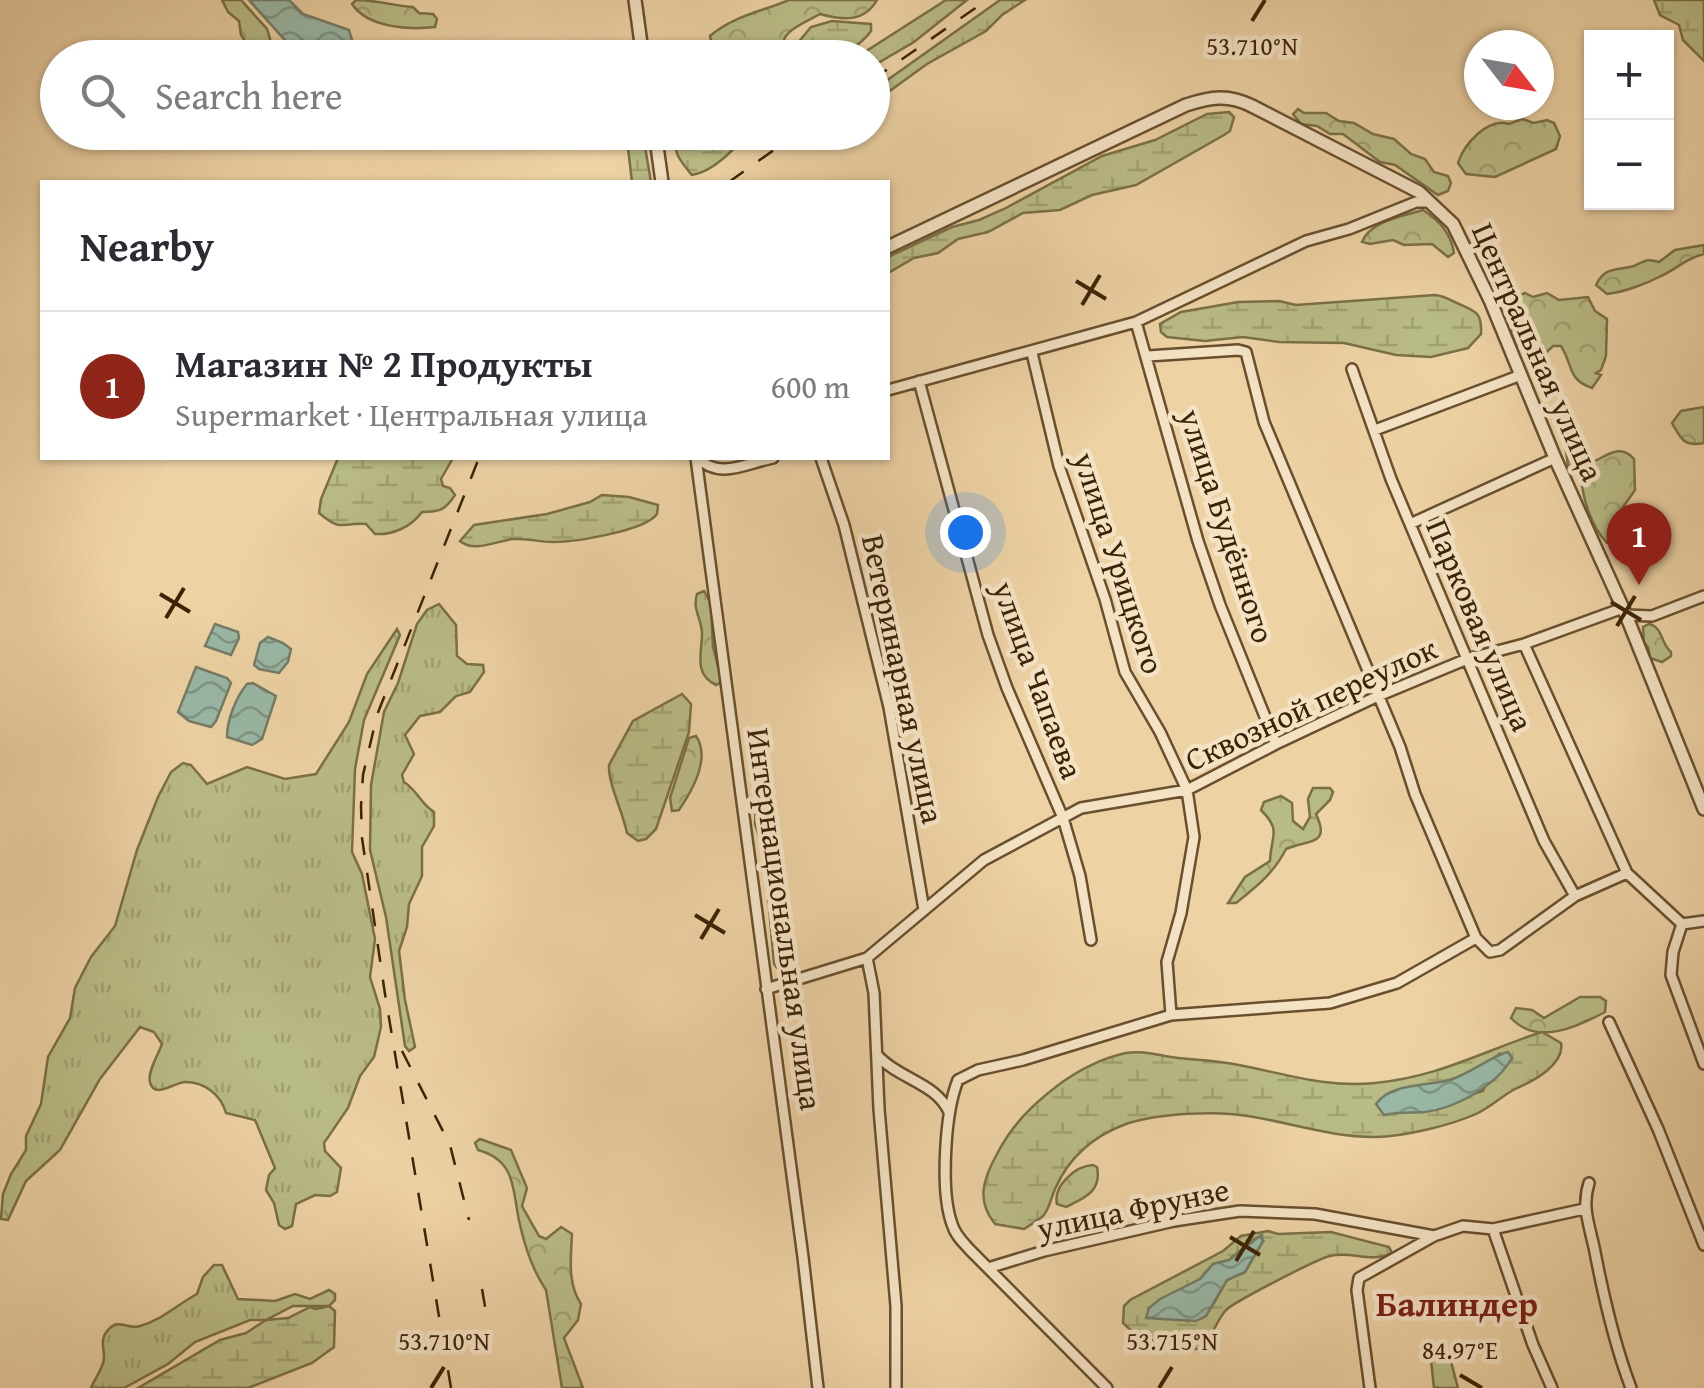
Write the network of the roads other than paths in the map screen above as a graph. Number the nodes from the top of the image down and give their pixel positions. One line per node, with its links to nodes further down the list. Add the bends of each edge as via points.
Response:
1 (635, 0): 2 (street)
2 (641, 40)
3 (658, 150): 4 (street)
4 (662, 180)
5 (1432, 202): 6 (street, Центральная улица, via 1252,106 1218,96 1186,105); 7 (street, via 1306,241); 11 (street, Центральная улица, via 1464,242)
6 (890, 246)
7 (1136, 322): 8 (street); 9 (street, улица Будённого)
8 (1032, 352): 12 (street); 27 (street, улица Урицкого, via 1125,672)
9 (1148, 356): 25 (street, via 1238,350 1250,357 1264,422); 26 (street, улица Будённого, via 1198,540)
10 (1352, 369): 14 (street, Парковая улица)
11 (1521, 375): 14 (street); 15 (street, Центральная улица)
12 (919, 381): 13 (street); 29 (street, улица Чапаева, via 988,635)
13 (890, 389)
14 (1375, 430): 20 (street, Парковая улица)
15 (1555, 458): 20 (street); 22 (street, Центральная улица)
16 (697, 460): 38 (street, Интернациональная улица)
17 (700, 460): 18 (street, via 716,469)
18 (765, 460)
19 (822, 460): 32 (street, Ветеринарная улица, via 889,708)
20 (1410, 524): 24 (street, Парковая улица)
21 (1704, 596): 22 (street, Сквозной переулок, via 1652,616)
22 (1624, 612): 23 (street, Сквозной переулок); 28 (street, Центральная улица)
23 (1524, 644): 24 (street, Сквозной переулок); 30 (street)
24 (1467, 660): 25 (street, Сквозной переулок); 31 (street, Парковая улица, via 1544,841)
25 (1378, 696): 26 (street, Сквозной переулок); 35 (street)
26 (1276, 744): 27 (street, Сквозной переулок)
27 (1187, 790): 29 (street, Сквозной переулок, via 1081,808); 39 (street, улица Урицкого, via 1194,837 1167,962)
28 (1704, 810)
29 (1063, 818): 32 (street, Сквозной переулок, via 984,860); 36 (street, улица Чапаева)
30 (1627, 873): 31 (street); 34 (street)
31 (1575, 896): 35 (street, via 1500,950 1490,952)
32 (924, 910): 37 (street, Сквозной переулок)
33 (1704, 922): 34 (street)
34 (1682, 924): 42 (street, via 1672,983)
35 (1476, 938): 39 (street, via 1397,983 1330,1004)
36 (1091, 940)
37 (867, 958): 38 (street, Сквозной переулок); 41 (street, Интернациональная улица)
38 (766, 990): 50 (street, Интернациональная улица)
39 (1171, 1015): 43 (street, via 978,1070 958,1080)
40 (1609, 1022): 48 (street)
41 (878, 1056): 43 (street, via 940,1097); 51 (street, Интернациональная улица)
42 (1704, 1064)
43 (949, 1112): 49 (street, via 948,1212 960,1239)
44 (1589, 1183): 45 (street)
45 (1584, 1209): 46 (street, улица Фрунзе); 55 (street, via 1612,1338)
46 (1493, 1229): 47 (street, улица Фрунзе, via 1462,1226); 54 (street)
47 (1434, 1236): 49 (street, улица Фрунзе, via 1315,1214 1240,1211); 53 (street, via 1360,1278 1356,1290)
48 (1704, 1245)
49 (988, 1268): 52 (street)
50 (818, 1388)
51 (896, 1388)
52 (1106, 1388)
53 (1370, 1388)
54 (1552, 1388)
55 (1631, 1388)

